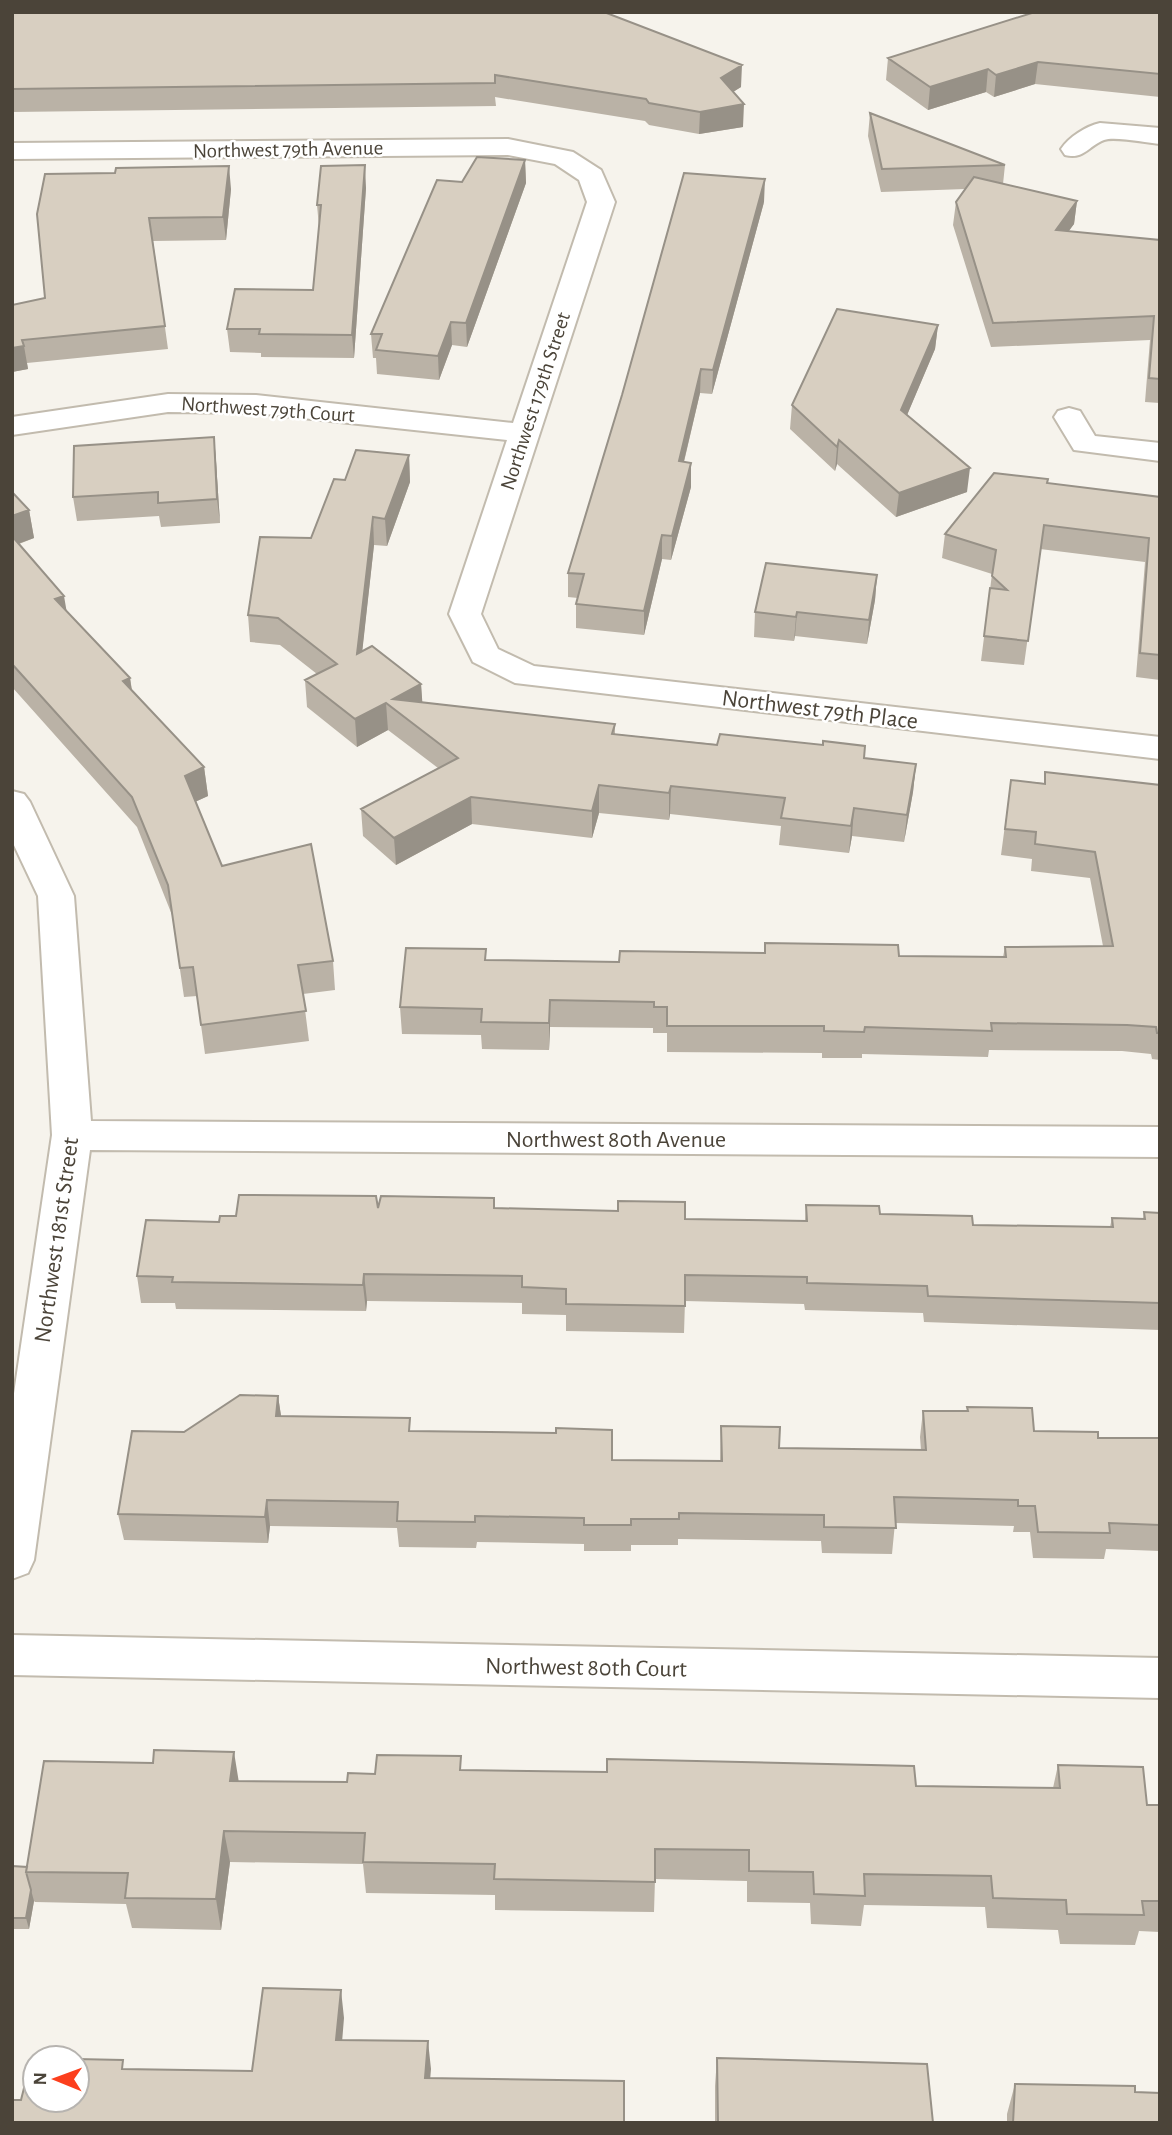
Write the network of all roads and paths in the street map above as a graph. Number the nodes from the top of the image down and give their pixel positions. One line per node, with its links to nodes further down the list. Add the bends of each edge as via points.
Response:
1 (1160, 136): 2 (street, via 1100,131)
2 (1074, 149)
3 (12, 151): 4 (street, Northwest 79th Avenue, via 508,147)
4 (563, 158): 7 (street, Northwest 179th Street, via 591,176 601,202)
5 (1069, 417): 8 (street, via 1085,444)
6 (12, 426): 7 (street, Northwest 79th Court, via 168,403 256,404)
7 (524, 433): 9 (street, Northwest 179th Street, via 465,614)
8 (1160, 452)
9 (485, 655): 10 (street, Northwest 79th Place, via 527,676)
10 (1160, 748)
11 (12, 802): 12 (street, Northwest 181st Street, via 56,895)
12 (72, 1135): 13 (street, Northwest 80th Avenue); 14 (street, Northwest 181st Street)
13 (1160, 1142)
14 (12, 1560)
15 (12, 1656): 16 (street, Northwest 80th Court)
16 (1160, 1678)

